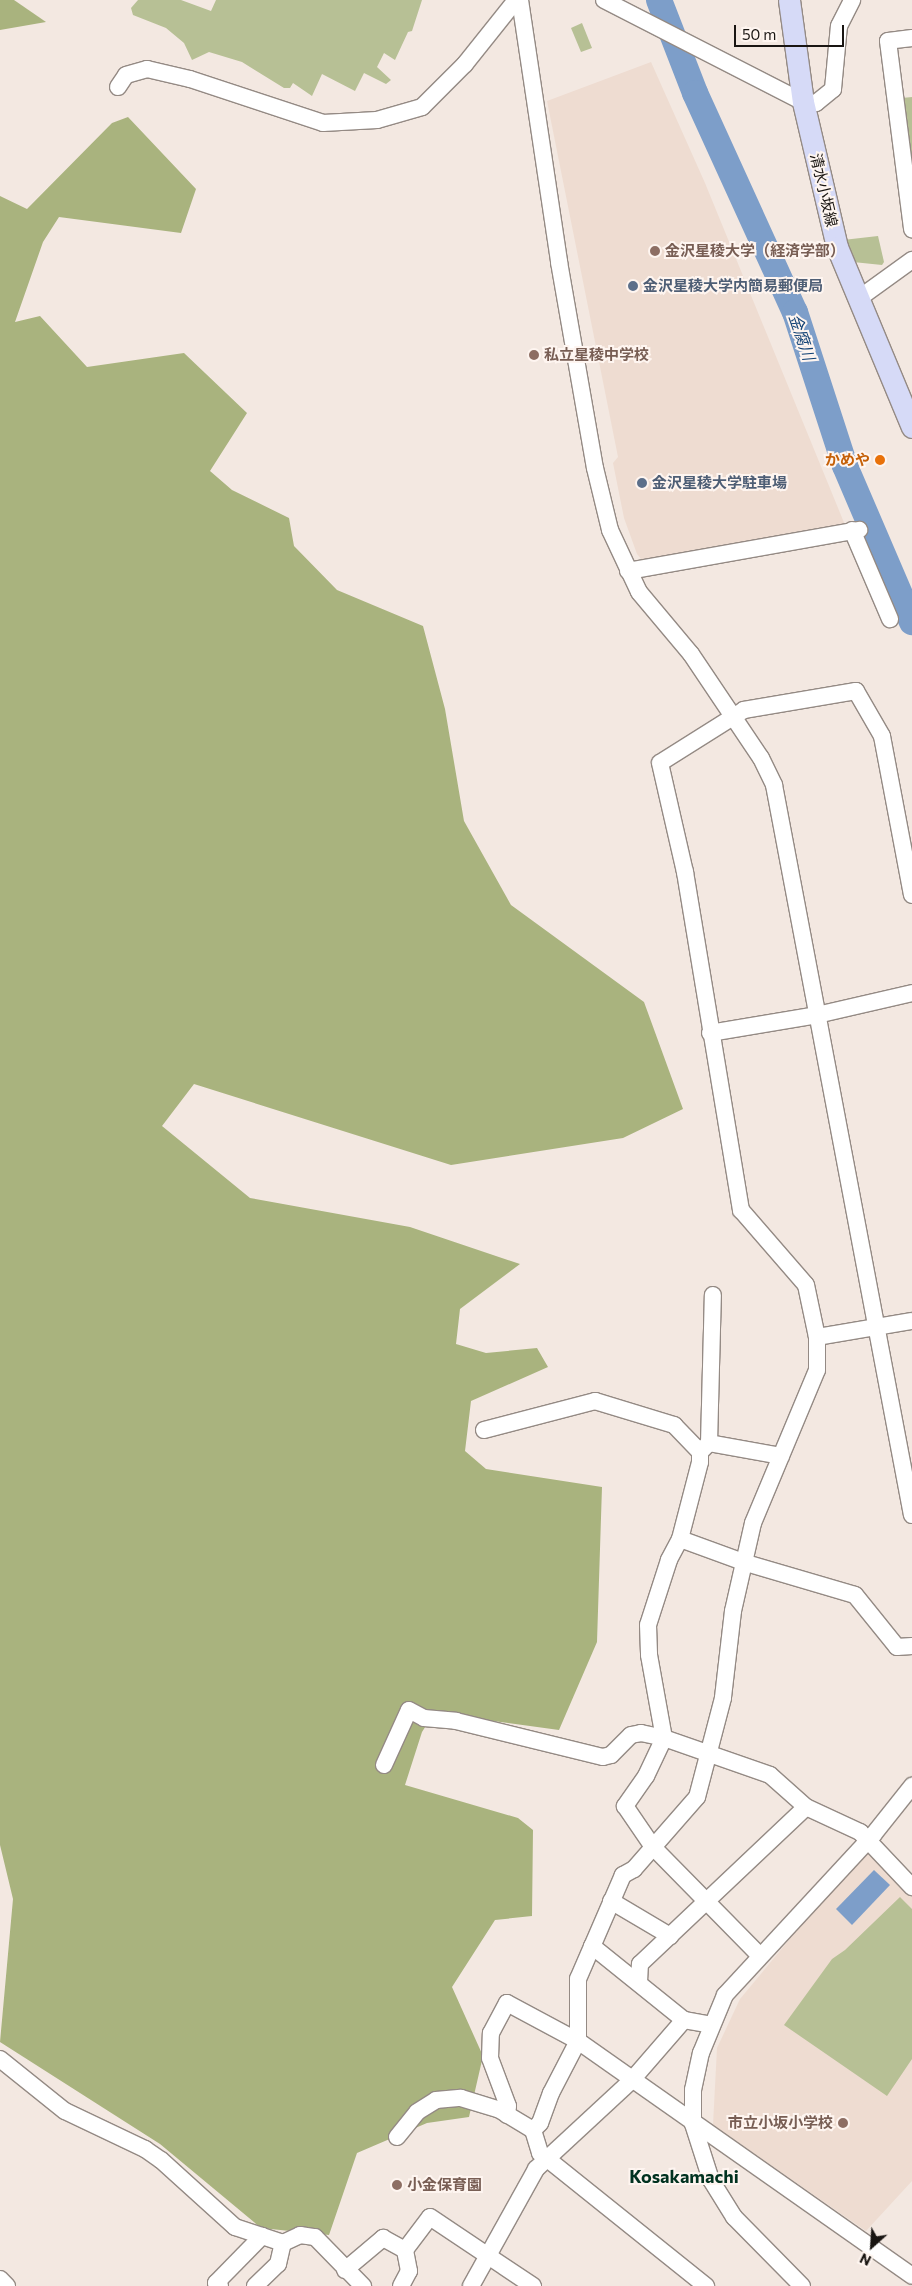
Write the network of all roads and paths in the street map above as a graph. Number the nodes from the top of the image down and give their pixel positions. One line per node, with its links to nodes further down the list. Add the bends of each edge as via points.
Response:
1 (516, 0): 7 (street, via 466,64 422,106 377,120 323,123 190,79 147,69 126,75)
2 (520, 0): 13 (street, via 546,185 594,468 610,530)
3 (604, 0): 8 (street)
4 (789, 0): 8 (main road, 清水小坂線)
5 (852, 0): 8 (street, via 839,26 833,89 816,103)
6 (912, 38): 9 (street, via 888,41)
7 (118, 87)
8 (803, 102): 11 (main road, 清水小坂線, via 837,247)
9 (912, 230)
10 (912, 260): 11 (street)
11 (858, 299): 12 (main road, 清水小坂線)
12 (912, 427)
13 (628, 572): 14 (street, via 856,530); 15 (street, via 650,608 691,654)
14 (890, 620)
15 (733, 716): 16 (street, via 744,710 856,690 882,736); 18 (street, via 761,758 774,785); 19 (street, via 660,763 685,872)
16 (912, 895)
17 (912, 993): 18 (street)
18 (817, 1015): 19 (street); 22 (street)
19 (710, 1033): 23 (street, via 741,1210 806,1286)
20 (713, 1295): 25 (street)
21 (912, 1321): 22 (street)
22 (877, 1328): 23 (street); 27 (street)
23 (817, 1337): 26 (street, via 817,1370)
24 (484, 1430): 25 (street, via 595,1401 674,1425)
25 (705, 1447): 26 (street); 28 (street)
26 (781, 1456): 29 (street, via 753,1523)
27 (912, 1516)
28 (680, 1539): 29 (street); 31 (street, via 669,1560 648,1625 649,1655)
29 (746, 1563): 30 (street, via 855,1595 898,1647); 32 (street, via 733,1611 723,1698)
30 (912, 1646)
31 (664, 1738): 32 (street); 33 (street, via 641,1733 631,1735 611,1755 603,1757 456,1721 424,1718 409,1710); 37 (street, via 646,1776 624,1806)
32 (709, 1753): 35 (street, via 770,1775); 37 (street, via 697,1797)
33 (384, 1764)
34 (912, 1786): 36 (street)
35 (806, 1807): 36 (street, via 860,1832); 40 (street)
36 (867, 1841): 38 (street); 43 (street)
37 (653, 1847): 39 (street, via 634,1869 623,1875); 40 (street)
38 (912, 1887)
39 (611, 1901): 41 (street); 42 (street)
40 (708, 1902): 41 (street); 43 (street)
41 (670, 1936): 44 (street, via 640,1964)
42 (592, 1946): 44 (street); 47 (street, via 578,1979)
43 (759, 1955): 46 (street, via 725,1995)
44 (639, 1982): 45 (street)
45 (684, 2020): 46 (street); 49 (street)
46 (712, 2025): 51 (street, via 693,2090)
47 (578, 2041): 49 (street); 50 (street, via 506,2003 491,2033 490,2058 508,2106); 52 (street, via 554,2085 540,2123)
48 (0, 2059): 55 (street, via 65,2111 153,2155 235,2226)
49 (631, 2082): 51 (street); 54 (street)
50 (507, 2114): 52 (street); 53 (street, via 461,2098 436,2100 417,2112)
51 (693, 2124): 60 (street); 70 (street, via 711,2180 734,2217)
52 (533, 2130): 54 (street, via 540,2153)
53 (396, 2137)
54 (547, 2158): 58 (street, via 536,2169); 69 (street)
55 (262, 2236): 56 (street); 63 (street, via 216,2283)
56 (283, 2243): 59 (street, via 300,2236 315,2237); 64 (street, via 278,2264)
57 (405, 2250): 58 (street, via 430,2217); 59 (street, via 383,2238); 66 (street, via 409,2271)
58 (487, 2253): 67 (street); 68 (street)
59 (345, 2270): 65 (street)
60 (912, 2276)
61 (0, 2280): 62 (street)
62 (7, 2286)
63 (220, 2286)
64 (255, 2286)
65 (363, 2286)
66 (401, 2286)
67 (471, 2286)
68 (533, 2286)
69 (706, 2286)
70 (802, 2286)

